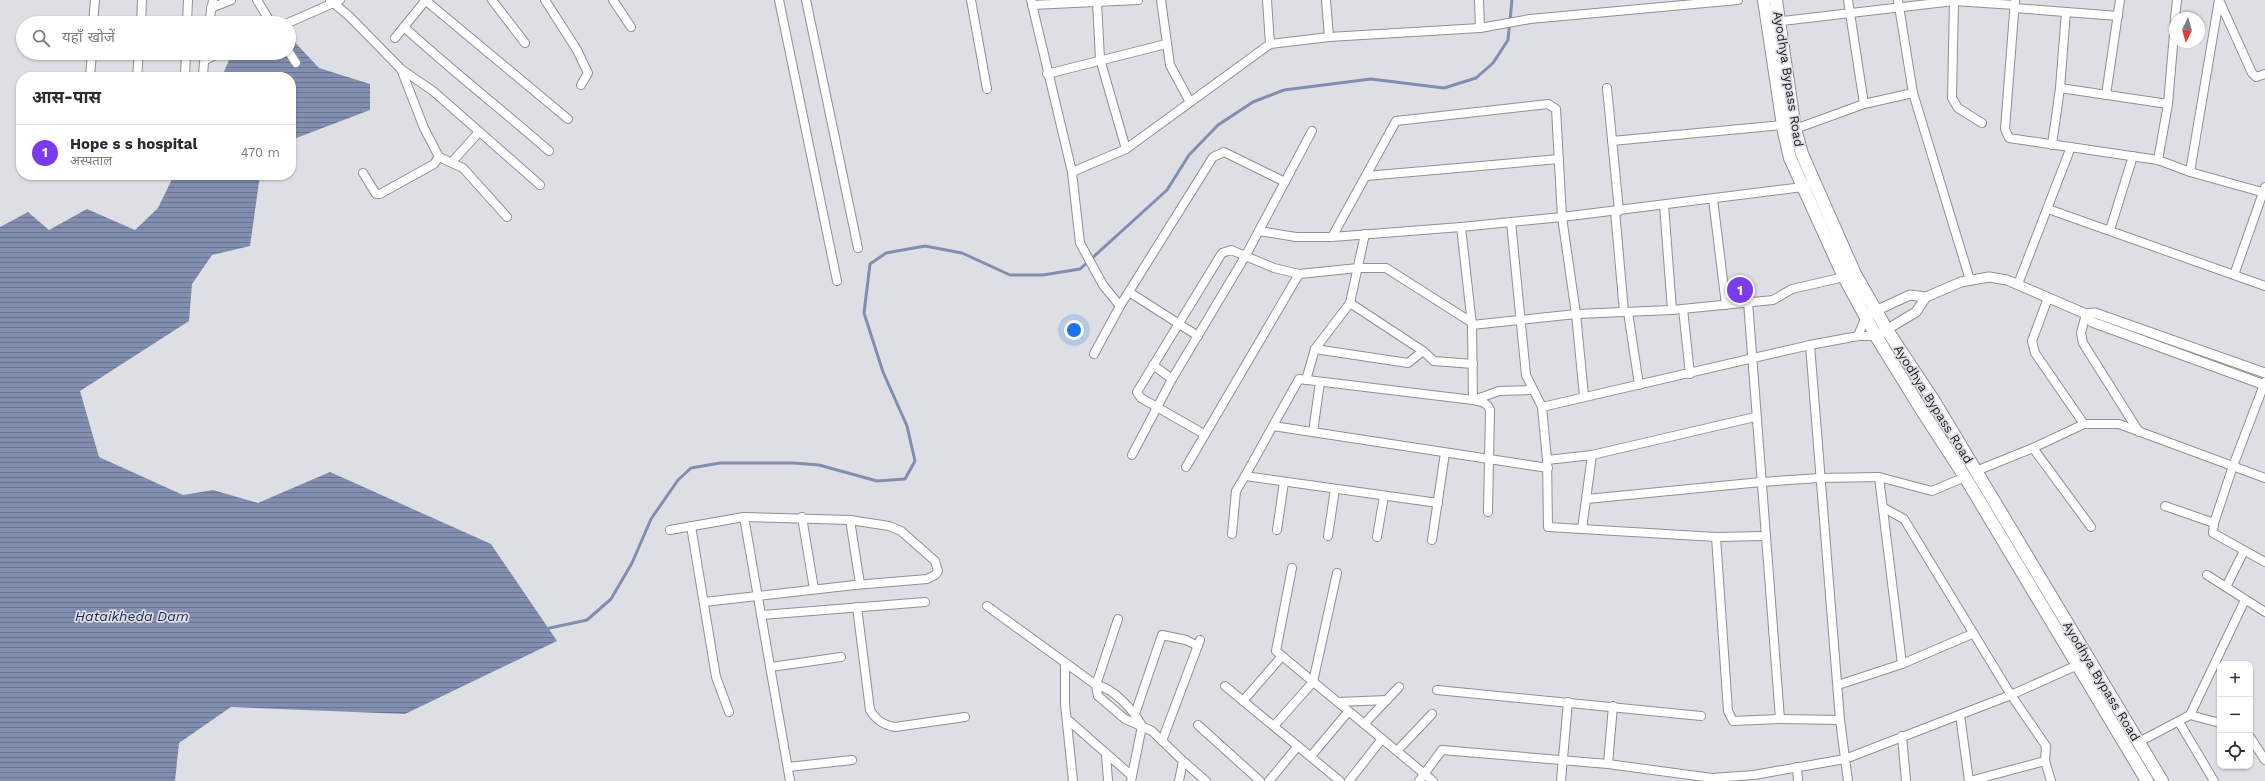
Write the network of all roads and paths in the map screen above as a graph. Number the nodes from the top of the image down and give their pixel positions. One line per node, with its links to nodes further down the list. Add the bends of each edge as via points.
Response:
1 (95, 0): 36 (street)
2 (142, 0): 37 (street)
3 (188, 0): 38 (street)
4 (230, 0): 31 (street)
5 (257, 0): 40 (street)
6 (425, 0): 45 (street); 77 (street)
7 (492, 0): 50 (street)
8 (545, 0): 68 (street, via 577,50 588,73)
9 (613, 0): 46 (street)
10 (778, 0): 120 (street)
11 (806, 0): 113 (street)
12 (971, 0): 71 (street)
13 (1127, 0): 14 (street); 29 (street)
14 (1138, 0)
15 (1161, 0): 51 (street)
16 (1267, 0): 52 (street)
17 (1326, 0): 48 (street)
18 (1479, 0): 47 (street)
19 (1738, 0): 47 (street, via 1530,19)
20 (1764, 0): 44 (main road, Ayodhya Bypass Road)
21 (1776, 0): 43 (main road, Ayodhya Bypass Road)
22 (1848, 0): 35 (street)
23 (2120, 0): 41 (street)
24 (2177, 0): 34 (street)
25 (2219, 0): 67 (street, via 2252,73 2256,77); 94 (street)
26 (335, 1): 42 (street); 61 (street)
27 (1958, 1): 30 (street); 32 (street); 78 (street, via 1952,98 1958,108)
28 (1032, 2): 29 (street); 66 (street)
29 (1097, 2): 54 (street)
30 (1899, 3): 35 (street); 72 (street)
31 (212, 4): 39 (street)
32 (2014, 4): 33 (street); 84 (street, via 2005,129 2008,138)
33 (2066, 12): 41 (street); 70 (street)
34 (2176, 12)
35 (1850, 13): 43 (street); 75 (street)
36 (94, 16)
37 (141, 16)
38 (187, 16)
39 (210, 16)
40 (267, 16)
41 (2118, 16): 73 (street)
42 (296, 19)
43 (1779, 22): 44 (street); 80 (main road, Ayodhya Bypass Road)
44 (1767, 23): 79 (main road, Ayodhya Bypass Road)
45 (404, 27): 49 (street); 87 (street, via 448,68 486,96)
46 (632, 27)
47 (1480, 28): 48 (street)
48 (1329, 37): 52 (street)
49 (395, 38)
50 (525, 43)
51 (1166, 44): 54 (street); 74 (street, via 1170,65)
52 (1270, 44): 74 (street)
53 (2173, 48): 76 (street)
54 (1100, 59): 66 (street); 86 (street)
55 (91, 60): 62 (street)
56 (138, 60): 63 (street)
57 (186, 60): 64 (street)
58 (205, 60): 65 (street)
59 (294, 60): 60 (street)
60 (296, 63)
61 (400, 69): 82 (street, via 433,91); 89 (street)
62 (90, 72)
63 (137, 72)
64 (186, 72)
65 (203, 72)
66 (1047, 74): 93 (street)
67 (2265, 74)
68 (581, 85)
69 (1607, 88): 83 (street)
70 (2060, 88): 73 (street); 84 (street)
71 (987, 89)
72 (1913, 93): 75 (street); 119 (street)
73 (2106, 95): 76 (street)
74 (1190, 102): 86 (street)
75 (1864, 104): 80 (street)
76 (2168, 104): 91 (street)
77 (568, 119)
78 (1982, 123)
79 (1783, 125): 83 (street); 99 (main road, Ayodhya Bypass Road, via 1790,158)
80 (1795, 129): 99 (main road, Ayodhya Bypass Road)
81 (1312, 131): 97 (street)
82 (479, 132): 92 (street); 98 (street)
83 (1612, 141): 104 (street)
84 (2052, 145): 85 (street)
85 (2071, 147): 88 (street); 103 (street)
86 (1126, 149): 93 (street)
87 (549, 150)
88 (2133, 156): 91 (street); 109 (street)
89 (438, 157): 92 (street); 95 (street, via 434,164 380,194 376,194)
90 (1559, 159): 96 (street); 96 (street, via 1556,109 1548,104 1396,121); 106 (street)
91 (2158, 160): 94 (street)
92 (452, 162): 105 (street, via 463,168)
93 (1072, 172): 129 (street, via 1080,243 1103,285)
94 (2190, 172): 100 (street)
95 (363, 173)
96 (1366, 176): 112 (street)
97 (1285, 182): 110 (street); 123 (street, via 1224,152 1213,157)
98 (540, 185)
99 (1808, 185): 101 (street); 118 (main road, Ayodhya Bypass Road); 133 (main road, Ayodhya Bypass Road, via 1855,274)
100 (2264, 191): 117 (street)
101 (1713, 199): 102 (street); 128 (street)
102 (1664, 205): 104 (street); 131 (street)
103 (2048, 209): 109 (street); 121 (street)
104 (1617, 211): 106 (street); 132 (street)
105 (507, 217)
106 (1562, 218): 107 (street); 134 (street)
107 (1511, 222): 108 (street); 136 (street)
108 (1461, 227): 111 (street); 138 (street)
109 (2110, 230): 117 (street)
110 (1259, 231): 112 (street, via 1296,238); 114 (street)
111 (1365, 234): 112 (street); 115 (street)
112 (1332, 237)
113 (858, 248)
114 (1246, 255): 116 (street, via 1274,268); 137 (street, via 1231,250 1222,253); 140 (street)
115 (1358, 268): 116 (street); 127 (street); 138 (street, via 1386,268)
116 (1299, 274): 168 (street)
117 (2234, 275): 122 (street)
118 (1844, 276): 126 (street, via 1792,289 1773,300); 133 (main road, Ayodhya Bypass Road)
119 (1970, 280): 121 (street, via 1997,278); 124 (street)
120 (837, 281)
121 (2018, 284): 125 (street)
122 (2265, 286)
123 (1130, 292): 129 (street); 137 (street)
124 (1926, 296): 133 (street, via 1910,295); 139 (street, via 1916,312)
125 (2048, 298): 135 (street); 164 (street, via 2032,341 2034,353)
126 (1748, 302): 128 (street); 146 (street)
127 (1350, 303): 143 (street); 144 (street)
128 (1726, 305): 130 (street)
129 (1120, 306): 145 (street)
130 (1683, 309): 131 (street); 150 (street)
131 (1672, 310): 132 (street)
132 (1626, 312): 134 (street); 155 (street)
133 (1871, 313): 139 (main road, Ayodhya Bypass Road); 141 (street)
134 (1576, 314): 136 (street); 158 (street)
135 (2086, 314): 149 (street, via 2095,313); 154 (street, via 2092,322); 167 (street, via 2081,333 2083,343)
136 (1522, 321): 138 (street); 157 (street, via 1526,375)
137 (1179, 323): 140 (street); 148 (street)
138 (1472, 323): 147 (street)
139 (1882, 333): 141 (street); 177 (main road, Ayodhya Bypass Road, via 1921,409)
140 (1198, 336): 151 (street)
141 (1858, 336): 142 (street)
142 (1810, 345): 146 (street); 180 (street)
143 (1315, 349): 144 (street, via 1408,363); 152 (street)
144 (1423, 351): 147 (street, via 1434,361)
145 (1094, 354)
146 (1751, 358): 150 (street); 163 (street)
147 (1473, 364): 156 (street)
148 (1153, 365): 151 (street); 161 (street, via 1137,392 1141,398)
149 (2265, 373)
150 (1690, 374): 155 (street)
151 (1172, 379): 161 (street)
152 (1306, 380): 153 (street); 165 (street, via 1299,379)
153 (1320, 382): 160 (street); 166 (street)
154 (2265, 384): 175 (street)
155 (1639, 385): 158 (street)
156 (1473, 386): 159 (street); 160 (street)
157 (1532, 390): 159 (street, via 1498,391); 162 (street)
158 (1584, 396): 162 (street)
159 (1482, 398): 160 (street)
160 (1473, 400): 173 (street, via 1489,406)
161 (1157, 407): 168 (street); 171 (street)
162 (1542, 407): 174 (street)
163 (1755, 417): 172 (street); 183 (street)
164 (2084, 424): 167 (street, via 2119,424); 169 (street)
165 (1273, 426): 166 (street); 178 (street)
166 (1313, 432): 170 (street)
167 (2139, 432): 175 (street)
168 (1204, 434): 176 (street)
169 (2033, 448): 177 (street); 196 (street)
170 (1446, 453): 173 (street); 187 (street)
171 (1132, 455)
172 (1592, 455): 174 (street); 186 (street)
173 (1488, 459): 174 (street); 190 (street)
174 (1548, 464): 199 (street, via 1548,527)
175 (2233, 466): 181 (street); 194 (street)
176 (1186, 467)
177 (1970, 474): 179 (street, via 1932,491); 226 (main road, Ayodhya Bypass Road); 229 (main road, Ayodhya Bypass Road)
178 (1245, 476): 182 (street); 200 (street, via 1236,491)
179 (1879, 477): 180 (street); 189 (street)
180 (1820, 478): 183 (street); 233 (street)
181 (2265, 478)
182 (1284, 482): 184 (street); 198 (street)
183 (1761, 482): 186 (street); 202 (street)
184 (1335, 489): 185 (street); 201 (street)
185 (1384, 496): 187 (street); 204 (street)
186 (1587, 499): 199 (street)
187 (1438, 503): 205 (street)
188 (2165, 506): 194 (street)
189 (1884, 508): 223 (street, via 1904,519); 228 (street)
190 (1488, 512)
191 (744, 517): 192 (street); 195 (street); 214 (street)
192 (802, 518): 193 (street); 213 (street)
193 (850, 520): 211 (street); 211 (street, via 889,526 901,531 935,561 938,567 935,575 927,579)
194 (2214, 523): 206 (street, via 2213,534)
195 (691, 526): 197 (street); 216 (street)
196 (2091, 527)
197 (670, 530)
198 (1276, 530)
199 (1582, 530): 203 (street)
200 (1232, 534)
201 (1328, 536)
202 (1765, 536): 203 (street); 251 (street)
203 (1716, 537): 251 (street, via 1728,711 1733,721)
204 (1378, 538)
205 (1432, 540)
206 (2244, 551): 207 (street); 212 (street)
207 (2265, 562)
208 (1292, 568): 224 (street, via 1276,651)
209 (1337, 573): 231 (street)
210 (2207, 575): 212 (street)
211 (860, 584): 213 (street)
212 (2226, 587): 215 (street)
213 (814, 589): 214 (street)
214 (758, 595): 216 (street); 221 (street)
215 (2246, 600): 220 (street); 248 (street)
216 (704, 602): 243 (street, via 716,677)
217 (925, 602): 219 (street)
218 (987, 606): 227 (street)
219 (857, 607): 221 (street); 250 (street, via 870,710 876,719 895,727)
220 (2265, 612)
221 (761, 614): 230 (street)
222 (1118, 618): 232 (street)
223 (1972, 634): 228 (street); 237 (street)
224 (1282, 656): 231 (street); 239 (street)
225 (841, 657): 230 (street)
226 (2088, 659): 229 (street); 264 (main road, Ayodhya Bypass Road)
227 (1065, 663): 232 (street); 252 (street)
228 (1902, 664): 233 (street)
229 (2078, 666): 237 (street); 299 (main road, Ayodhya Bypass Road)
230 (771, 667): 276 (street)
231 (1313, 682): 240 (street); 259 (street)
232 (1096, 685): 245 (street, via 1104,686); 258 (street, via 1098,696 1125,719)
233 (1838, 685): 253 (street)
234 (1225, 686): 239 (street)
235 (1399, 687): 238 (street)
236 (1437, 690): 241 (street)
237 (2011, 695): 247 (street); 274 (street, via 2046,746)
238 (1387, 700): 240 (street); 256 (street)
239 (1244, 701): 259 (street)
240 (1338, 702): 244 (street)
241 (1568, 702): 242 (street); 271 (street)
242 (1613, 706): 249 (street); 275 (street)
243 (729, 712)
244 (1348, 712): 256 (street); 268 (street)
245 (1135, 714): 258 (street); 262 (street, via 1162,635 1199,643)
246 (1432, 714): 266 (street)
247 (1960, 715): 260 (street); 297 (street)
248 (2190, 715): 254 (street); 255 (street)
249 (1701, 716)
250 (965, 717)
251 (1780, 718): 253 (street)
252 (1067, 719): 267 (street); 283 (street)
253 (1840, 720): 269 (street)
254 (2179, 722): 264 (street); 301 (street)
255 (2217, 722)
256 (1364, 724): 261 (street)
257 (1198, 725): 287 (street)
258 (1142, 726): 262 (street); 280 (street)
259 (1274, 726): 265 (street)
260 (1902, 736): 269 (street); 296 (street)
261 (1382, 739): 266 (street); 290 (street)
262 (1162, 741): 273 (street)
263 (2253, 741): 272 (street)
264 (2139, 742): 300 (main road, Ayodhya Bypass Road)
265 (1298, 746): 268 (street); 288 (street)
266 (1397, 751): 278 (street)
267 (1106, 754): 280 (street); 284 (street)
268 (1311, 756): 289 (street)
269 (1845, 759): 277 (street); 295 (street)
270 (852, 760): 276 (street)
271 (1564, 760): 275 (street); 278 (street, via 1442,750); 293 (street)
272 (2265, 760)
273 (1183, 761): 285 (street); 286 (street)
274 (2045, 761): 297 (street); 298 (street)
275 (1608, 764): 281 (street)
276 (788, 767): 282 (street)
277 (1797, 767): 279 (street); 294 (street)
278 (1424, 774): 291 (street); 292 (street)
279 (1754, 778): 281 (street)
280 (1131, 779)
281 (1712, 780)
282 (790, 781)
283 (1073, 781)
284 (1108, 781)
285 (1178, 781)
286 (1206, 781)
287 (1260, 781)
288 (1269, 781)
289 (1340, 781)
290 (1349, 781)
291 (1419, 781)
292 (1433, 781)
293 (1561, 781)
294 (1798, 781)
295 (1848, 781)
296 (1906, 781)
297 (1970, 781)
298 (2051, 781)
299 (2147, 781)
300 (2162, 781)
301 (2214, 781)

